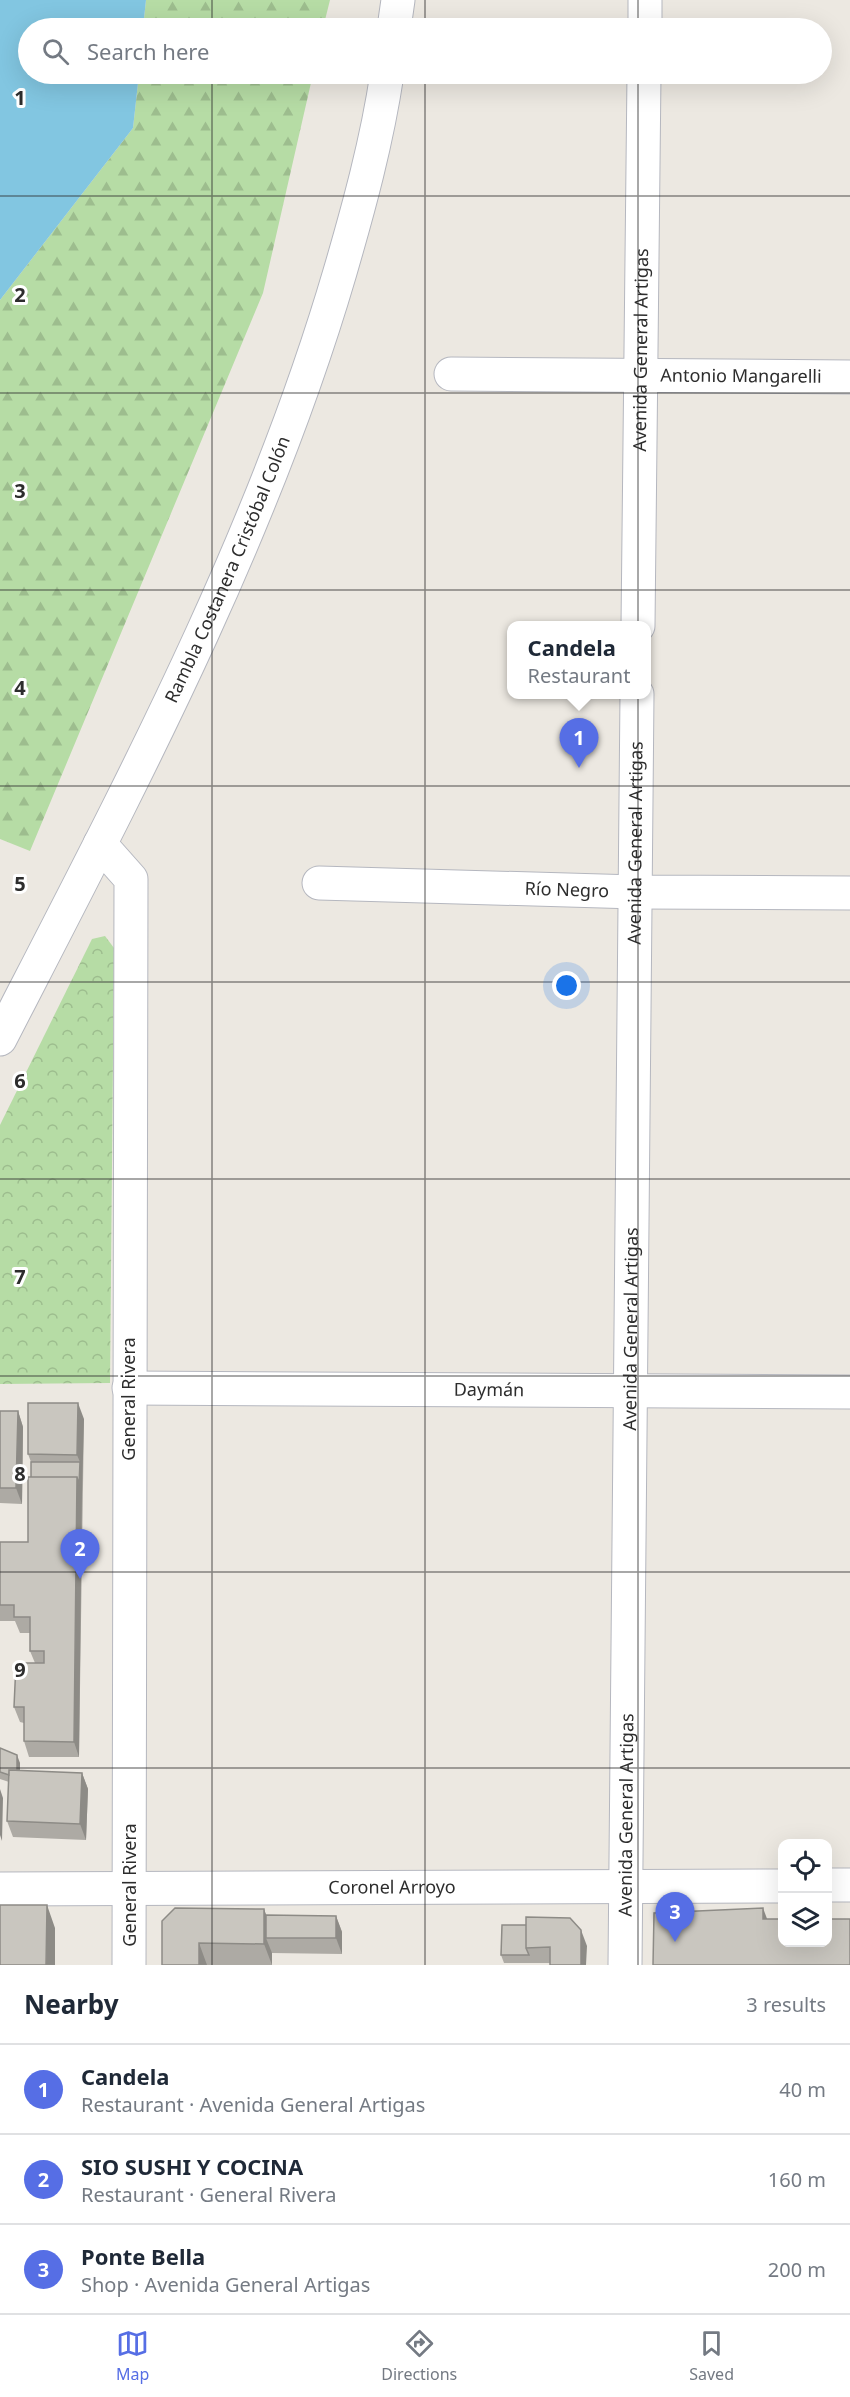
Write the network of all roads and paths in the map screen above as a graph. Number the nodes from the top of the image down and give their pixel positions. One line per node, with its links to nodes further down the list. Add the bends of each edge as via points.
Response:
1 (398, 0): 3 (street)
2 (645, 0): 4 (street)
3 (395, 18)
4 (645, 18)
5 (385, 84): 12 (street, Rambla Costanera Cristóbal Colón, via 371,157 346,250 281,447 226,583)
6 (644, 84): 8 (street, Avenida General Artigas)
7 (451, 374): 8 (street, Antonio Mangarelli)
8 (639, 374): 9 (street, Antonio Mangarelli); 10 (street, Avenida General Artigas)
9 (850, 377)
10 (638, 621)
11 (637, 699): 14 (street, Avenida General Artigas)
12 (100, 844): 16 (street, Rambla Costanera Cristóbal Colón); 17 (street, General Rivera, via 131,879)
13 (319, 883): 14 (street, Río Negro)
14 (636, 892): 15 (street, Río Negro); 18 (street, Avenida General Artigas)
15 (850, 893)
16 (0, 1039)
17 (129, 1388): 18 (street, Daymán); 25 (street, General Rivera)
18 (631, 1391): 19 (street, Daymán); 22 (street, Avenida General Artigas)
19 (850, 1392)
20 (832, 1885): 21 (street)
21 (850, 1885)
22 (625, 1886): 23 (street, Coronel Arroyo); 25 (street, Coronel Arroyo); 27 (street, Avenida General Artigas)
23 (778, 1886)
24 (0, 1889): 25 (street, Coronel Arroyo)
25 (130, 1889): 26 (street, General Rivera)
26 (129, 1965)
27 (625, 1965)

